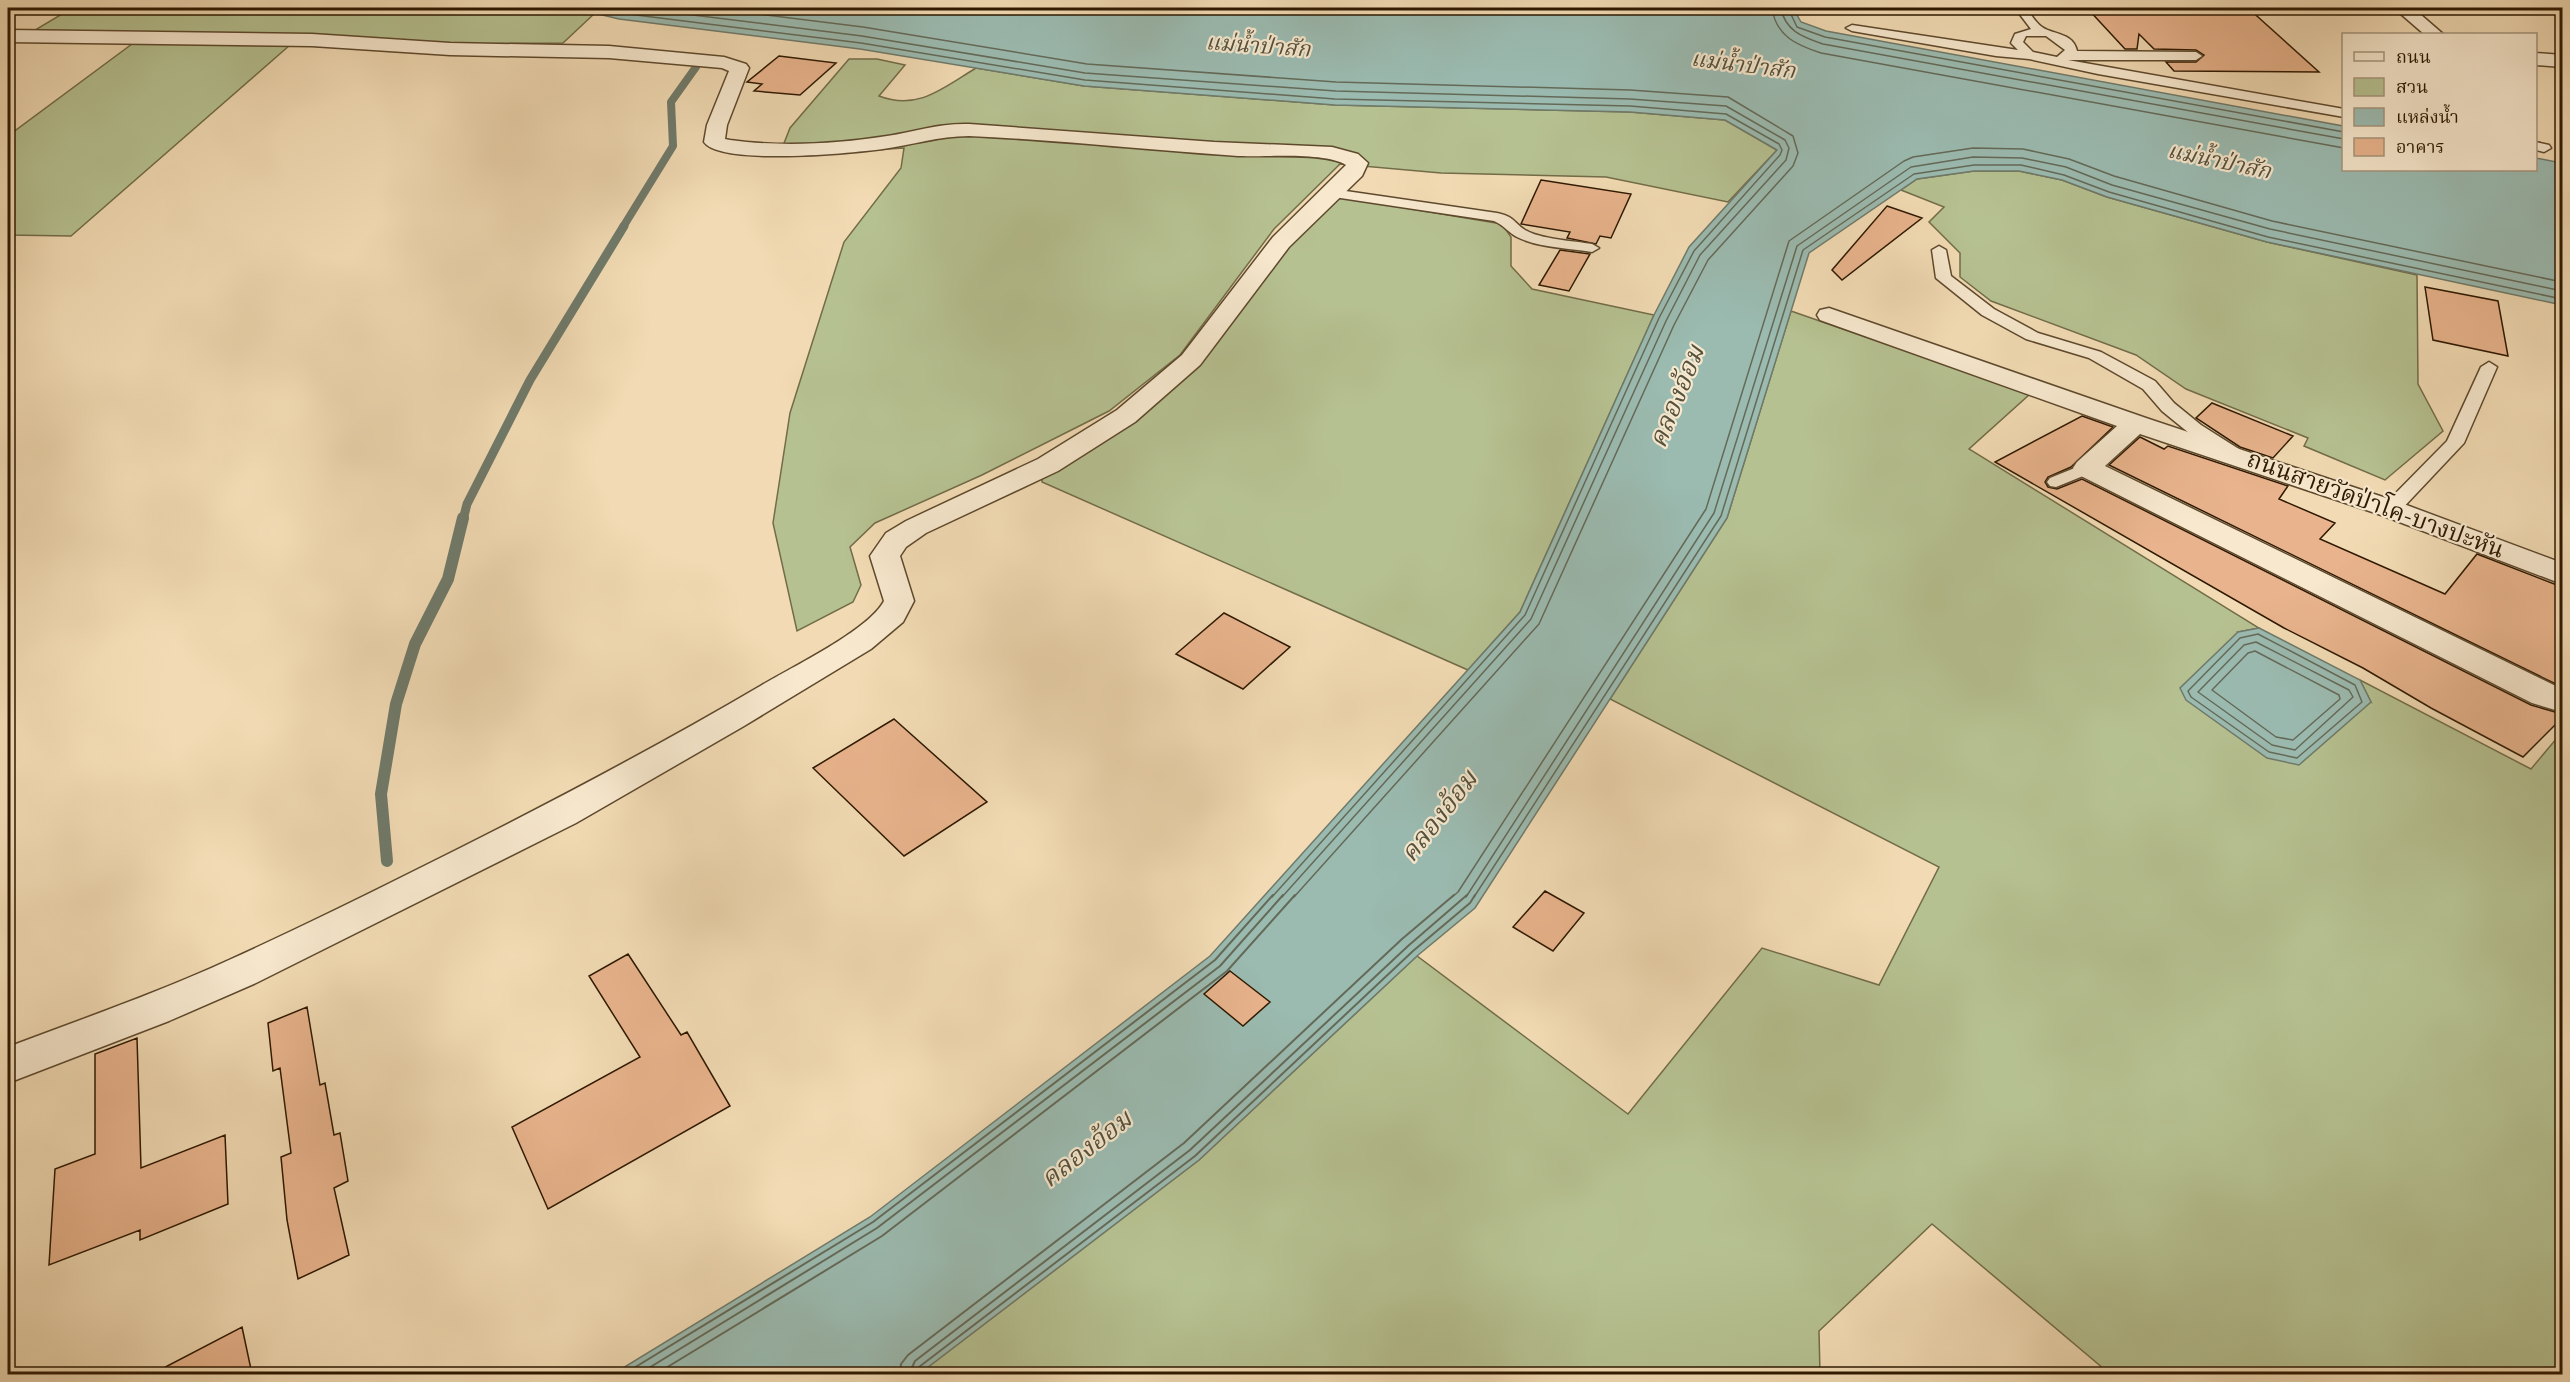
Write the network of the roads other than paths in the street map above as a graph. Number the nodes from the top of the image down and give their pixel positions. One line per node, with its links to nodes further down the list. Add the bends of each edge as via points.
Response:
1 (2020, 8): 4 (lane)
2 (2403, 8): 5 (street)
3 (1852, 28): 7 (lane)
4 (2038, 30): 7 (lane, via 2021,34 2017,43); 9 (lane, via 2062,37 2072,50)
5 (2433, 33)
6 (8, 36): 13 (street, via 312,40 450,49 609,52 701,60 739,68 736,84 713,133 714,142 724,147 773,150 879,143 955,130 1330,153 1352,158 1357,164 1354,171)
7 (2029, 55): 9 (lane)
8 (2196, 56): 9 (lane)
9 (2063, 58): 12 (lane, via 2098,70)
10 (2537, 59): 11 (street)
11 (2562, 62)
12 (2342, 113)
13 (1332, 193): 14 (lane, via 1497,217 1511,223 1520,233 1538,239); 25 (street, via 1281,242 1191,360 1126,416 1048,465 896,540 885,556 899,601 892,615 860,641 563,813 332,930 154,1009)
14 (1592, 248)
15 (1939, 250): 19 (lane, via 1944,278 1988,312 2032,336 2095,355 2149,385 2195,429)
16 (1829, 315): 18 (street, ถนนสายวัดป่าโค-บางปะหัน)
17 (2489, 367): 22 (lane, via 2455,443)
18 (2136, 424): 19 (street, ถนนสายวัดป่าโค-บางปะหัน); 20 (street)
19 (2242, 458): 22 (street, ถนนสายวัดป่าโค-บางปะหัน)
20 (2087, 468): 21 (lane); 24 (street)
21 (2056, 482)
22 (2391, 509): 23 (street, ถนนสายวัดป่าโค-บางปะหัน)
23 (2562, 574)
24 (2562, 702)
25 (8, 1065)

